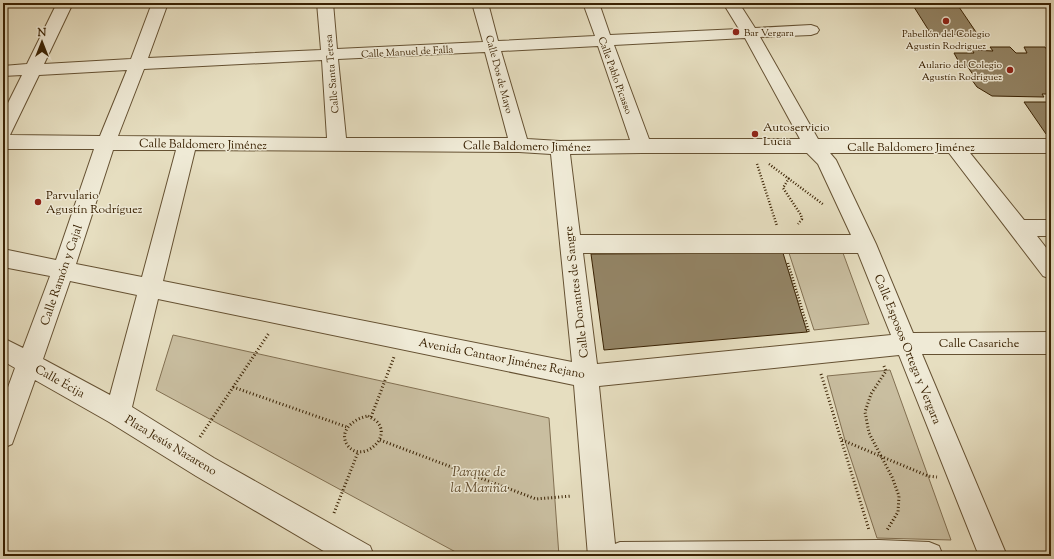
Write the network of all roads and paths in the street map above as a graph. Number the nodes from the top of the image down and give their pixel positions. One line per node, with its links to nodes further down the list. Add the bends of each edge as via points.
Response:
1 (65, 3): 13 (street)
2 (160, 3): 12 (street, Calle Ramón y Cajal)
3 (325, 3): 11 (street, Calle Santa Teresa)
4 (480, 3): 10 (street, Calle Dos de Mayo)
5 (591, 3): 9 (street, Calle Pablo Picasso)
6 (731, 3): 8 (street, Calle Esposos Ortega y Vergara)
7 (812, 30): 8 (street, Calle Manuel de Falla)
8 (750, 33): 9 (street, Calle Manuel de Falla); 24 (street, Calle Esposos Ortega y Vergara)
9 (604, 41): 10 (street, Calle Manuel de Falla); 21 (street, Calle Pablo Picasso)
10 (492, 46): 11 (street, Calle Manuel de Falla); 20 (street, Calle Dos de Mayo)
11 (330, 55): 12 (street, Calle Manuel de Falla); 19 (street, Calle Santa Teresa)
12 (138, 64): 13 (street, Calle Manuel de Falla); 17 (street, Calle Ramón y Cajal)
13 (34, 69): 14 (street, Calle Manuel de Falla); 15 (street)
14 (3, 72)
15 (3, 132)
16 (3, 142): 17 (street, Calle Baldomero Jiménez)
17 (106, 143): 18 (street, Calle Baldomero Jiménez); 35 (street, Calle Ramón y Cajal)
18 (187, 144): 19 (street, Calle Baldomero Jiménez); 37 (street, Plaza Jesús Nazareno)
19 (337, 145): 20 (street, Calle Baldomero Jiménez)
20 (519, 145): 26 (street, Calle Baldomero Jiménez)
21 (642, 146): 22 (street, Calle Baldomero Jiménez); 26 (street, Calle Baldomero Jiménez)
22 (756, 146): 24 (street, Calle Baldomero Jiménez); 27 (path, via 759,156)
23 (1051, 146): 25 (street, Calle Baldomero Jiménez)
24 (813, 147): 25 (street, Calle Baldomero Jiménez); 28 (street, Calle Esposos Ortega y Vergara, via 826,160)
25 (955, 147): 29 (street)
26 (560, 148): 31 (street, Calle Donantes de Sangre)
27 (788, 178): 28 (path, via 829,208); 32 (path, via 783,188 799,209 802,219 784,234)
28 (848, 208): 33 (street, Calle Esposos Ortega y Vergara)
29 (1018, 228): 30 (street); 36 (street)
30 (1051, 228)
31 (570, 244): 32 (street); 45 (street, Calle Donantes de Sangre)
32 (788, 244): 33 (street)
33 (865, 244): 41 (street, Calle Esposos Ortega y Vergara)
34 (3, 258): 35 (street, Avenida Cantaor Jiménez Rejano)
35 (63, 270): 37 (street, Avenida Cantaor Jiménez Rejano); 44 (street, Calle Ramón y Cajal)
36 (1051, 270)
37 (150, 287): 38 (street, Avenida Cantaor Jiménez Rejano); 47 (street, Plaza Jesús Nazareno)
38 (282, 314): 39 (street, Avenida Cantaor Jiménez Rejano); 46 (path)
39 (402, 338): 45 (street, Avenida Cantaor Jiménez Rejano); 48 (path)
40 (1051, 343): 41 (street, Calle Casariche)
41 (906, 344): 42 (street, Avenida Cantaor Jiménez Rejano); 56 (street, Calle Esposos Ortega y Vergara)
42 (877, 347): 45 (street, Avenida Cantaor Jiménez Rejano); 55 (path, via 886,371 870,395 865,410 867,426)
43 (3, 349): 44 (street, Calle Écija)
44 (29, 364): 47 (street, Calle Écija); 50 (street, Calle Ramón y Cajal)
45 (586, 376): 57 (street, Calle Donantes de Sangre)
46 (233, 387): 49 (path); 54 (path)
47 (118, 413): 54 (street, Plaza Jesús Nazareno)
48 (371, 417): 49 (path, via 352,420); 52 (path, via 376,418 381,424)
49 (347, 427): 53 (path, via 344,435 346,443 350,449)
50 (3, 435)
51 (841, 439): 55 (path)
52 (380, 440): 53 (path, via 374,447); 57 (path, via 536,499)
53 (358, 452): 58 (path)
54 (188, 456): 58 (street, Plaza Jesús Nazareno)
55 (880, 456): 56 (path, via 928,476); 59 (path, via 898,491 899,507 894,521 881,540)
56 (962, 479): 64 (street, Calle Esposos Ortega y Vergara)
57 (596, 494): 61 (street, Calle Donantes de Sangre)
58 (325, 536): 60 (street, Plaza Jesús Nazareno)
59 (885, 554): 62 (street); 63 (street)
60 (360, 556)
61 (602, 556)
62 (620, 556)
63 (929, 556)
64 (993, 556)

